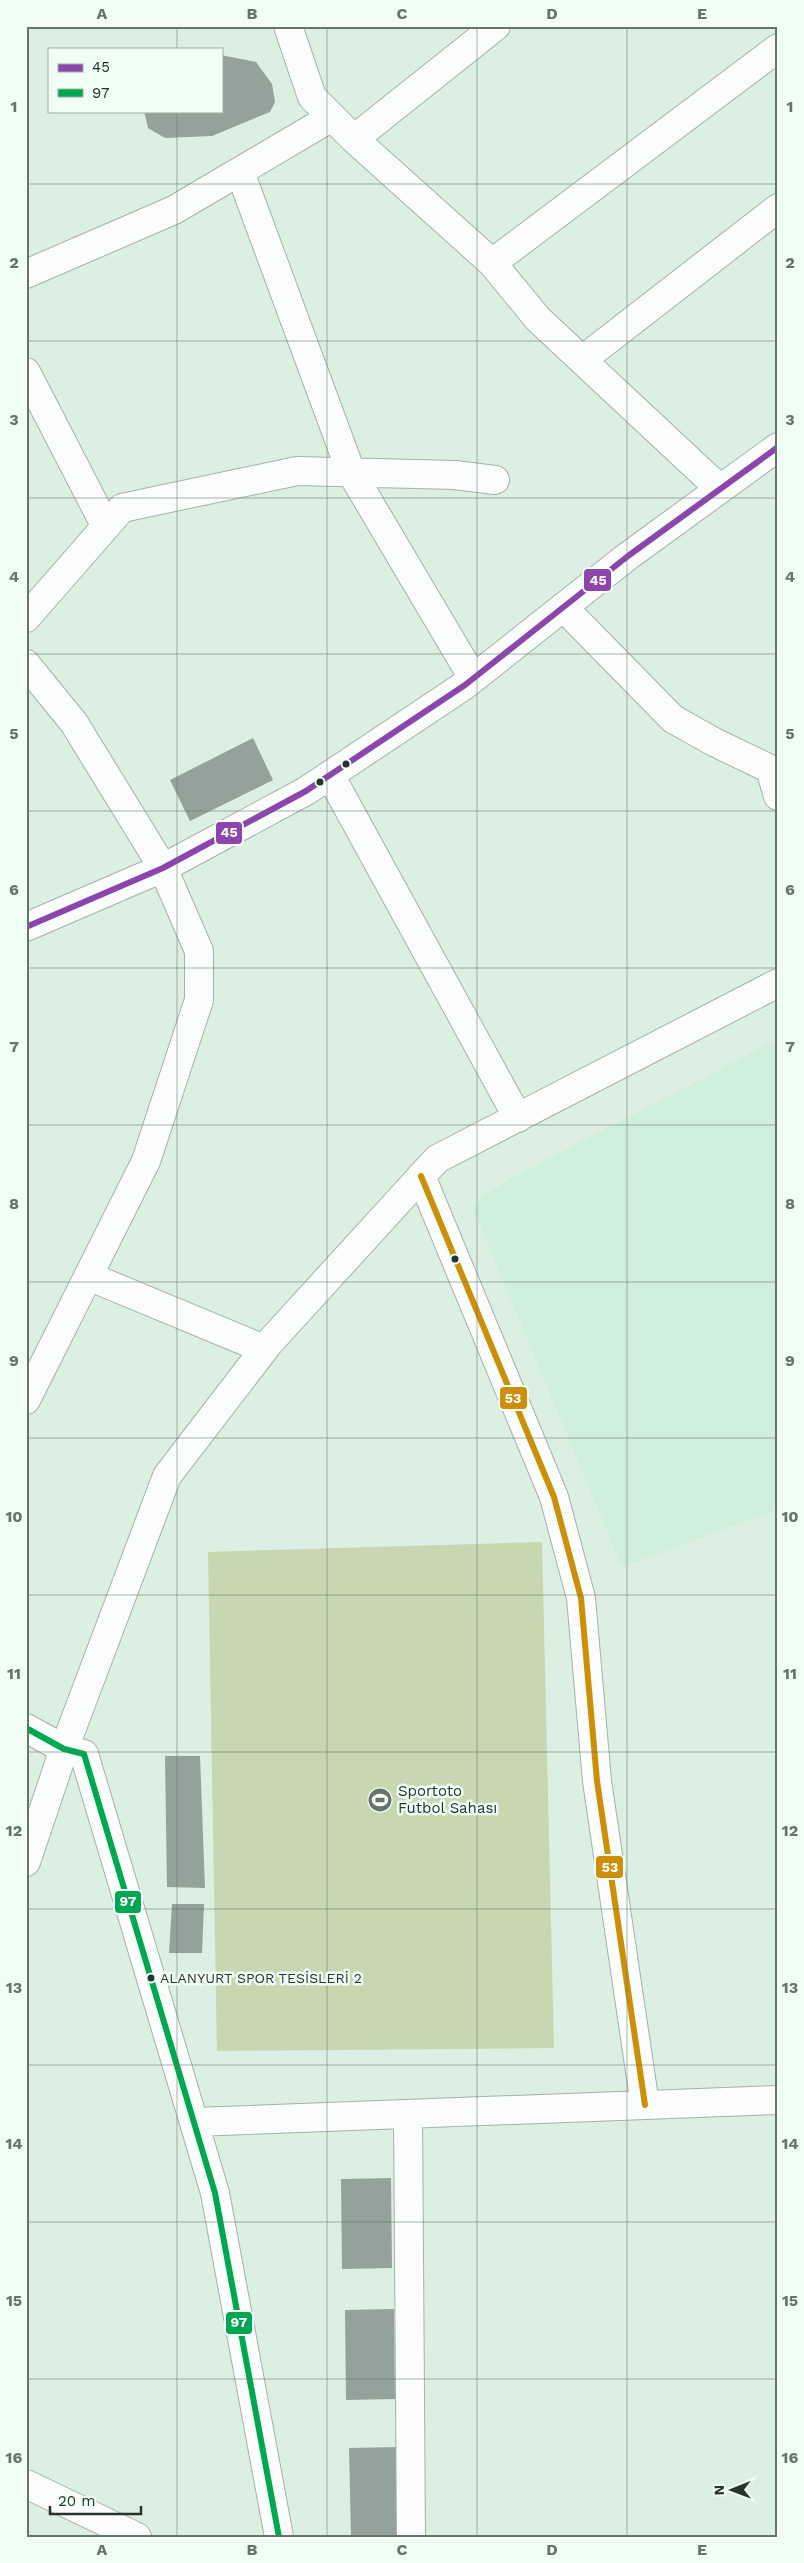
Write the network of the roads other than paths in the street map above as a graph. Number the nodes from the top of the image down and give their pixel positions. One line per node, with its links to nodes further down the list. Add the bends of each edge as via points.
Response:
1 (288, 26): 4 (street, via 312,97)
2 (496, 26): 5 (street)
3 (778, 48): 8 (street)
4 (332, 117): 5 (street); 6 (street)
5 (354, 139): 8 (street)
6 (240, 172): 9 (street, via 174,210); 13 (street)
7 (778, 208): 10 (street)
8 (492, 263): 10 (street, via 538,319)
9 (26, 274)
10 (582, 360): 15 (street)
11 (26, 372): 16 (street)
12 (778, 447): 15 (street)
13 (350, 472): 14 (street, via 455,475); 16 (street, via 297,471 122,508); 20 (street)
14 (495, 480)
15 (720, 489): 17 (street)
16 (105, 525): 18 (street)
17 (563, 607): 20 (street); 21 (street, via 673,719 714,742)
18 (26, 618)
19 (26, 664): 24 (street, via 74,723)
20 (473, 678): 22 (street)
21 (774, 766): 23 (street)
22 (330, 775): 24 (street); 27 (street)
23 (778, 796)
24 (163, 868): 25 (street); 29 (street, via 199,951 199,1000 146,1161)
25 (26, 927)
26 (778, 983): 27 (street)
27 (518, 1118): 28 (street, via 437,1159)
28 (421, 1176): 30 (street); 36 (street, via 554,1497 581,1598 597,1781)
29 (88, 1276): 30 (street); 31 (street)
30 (264, 1349): 33 (street, via 167,1476)
31 (26, 1400)
32 (26, 1728): 33 (street)
33 (64, 1749): 34 (street); 38 (street, via 84,1754)
34 (26, 1862)
35 (778, 2100): 36 (street)
36 (645, 2105): 37 (street)
37 (408, 2114): 38 (street); 42 (street)
38 (194, 2122): 41 (street, via 215,2193)
39 (26, 2484): 40 (street)
40 (137, 2537)
41 (279, 2537)
42 (411, 2537)

